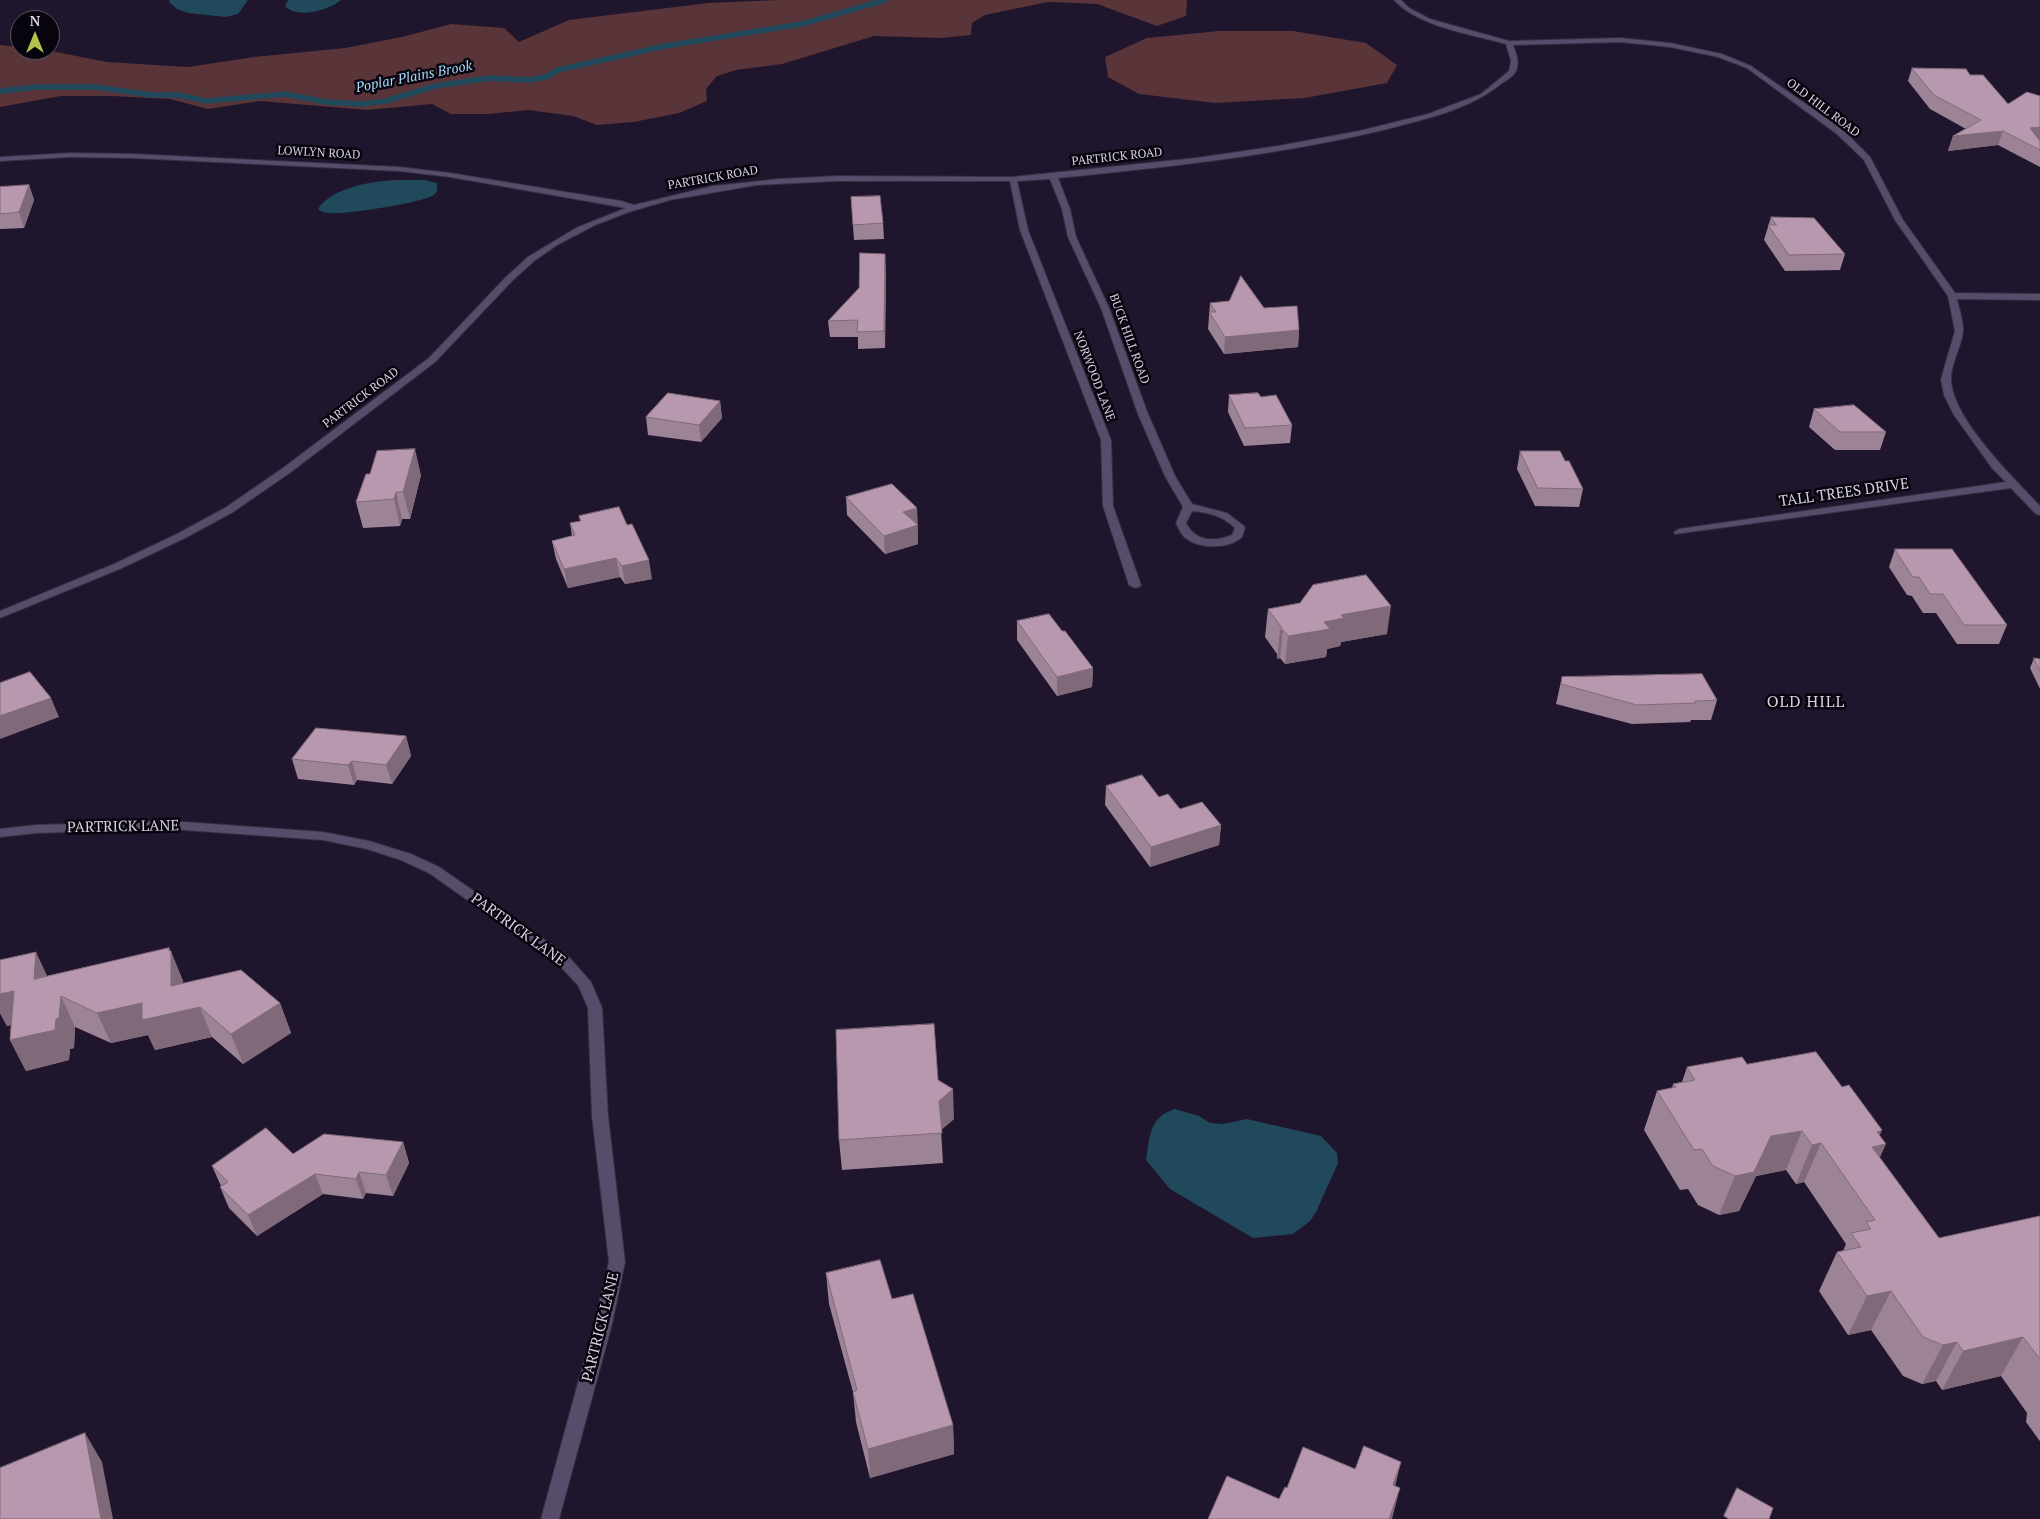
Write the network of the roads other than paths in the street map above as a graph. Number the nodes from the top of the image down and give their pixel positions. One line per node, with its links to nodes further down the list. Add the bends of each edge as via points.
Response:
1 (1397, 0): 2 (street, OLD HILL ROAD, via 1428,20)
2 (1508, 43): 4 (street, PARTRICK ROAD, via 1514,64 1512,72 1502,83 1472,99 1414,119 1339,138 1271,150); 7 (street, OLD HILL ROAD, via 1592,39 1638,41 1698,49 1749,67 1829,124 1867,158 1899,220)
3 (0, 160): 6 (street, LOWLYN ROAD, via 70,155 133,156 399,169 621,203)
4 (1054, 176): 5 (street, PARTRICK ROAD); 10 (street, BUCK HILL ROAD, via 1072,237 1105,308 1143,414)
5 (1013, 179): 6 (street, PARTRICK ROAD, via 779,181 710,190); 13 (street, NORWOOD LANE, via 1024,230 1106,440 1108,506)
6 (634, 208): 14 (street, PARTRICK ROAD, via 577,230 540,253 508,280 440,353 246,499 152,551)
7 (1952, 296): 8 (street); 9 (street, OLD HILL ROAD, via 1958,330 1946,372 1949,395 1968,430)
8 (2040, 297)
9 (2014, 484): 11 (street, OLD HILL ROAD); 12 (street, TALL TREES DRIVE)
10 (1188, 508): 10 (street, via 1204,509 1232,518 1240,528 1237,537 1227,542 1192,539 1184,532 1181,523)
11 (2040, 512)
12 (1679, 532)
13 (1135, 585)
14 (0, 615)
15 (0, 833): 16 (street, PARTRICK LANE, via 170,825 315,835 370,845 434,870 563,960 584,982 595,1008 600,1116 617,1262)
16 (550, 1519)

